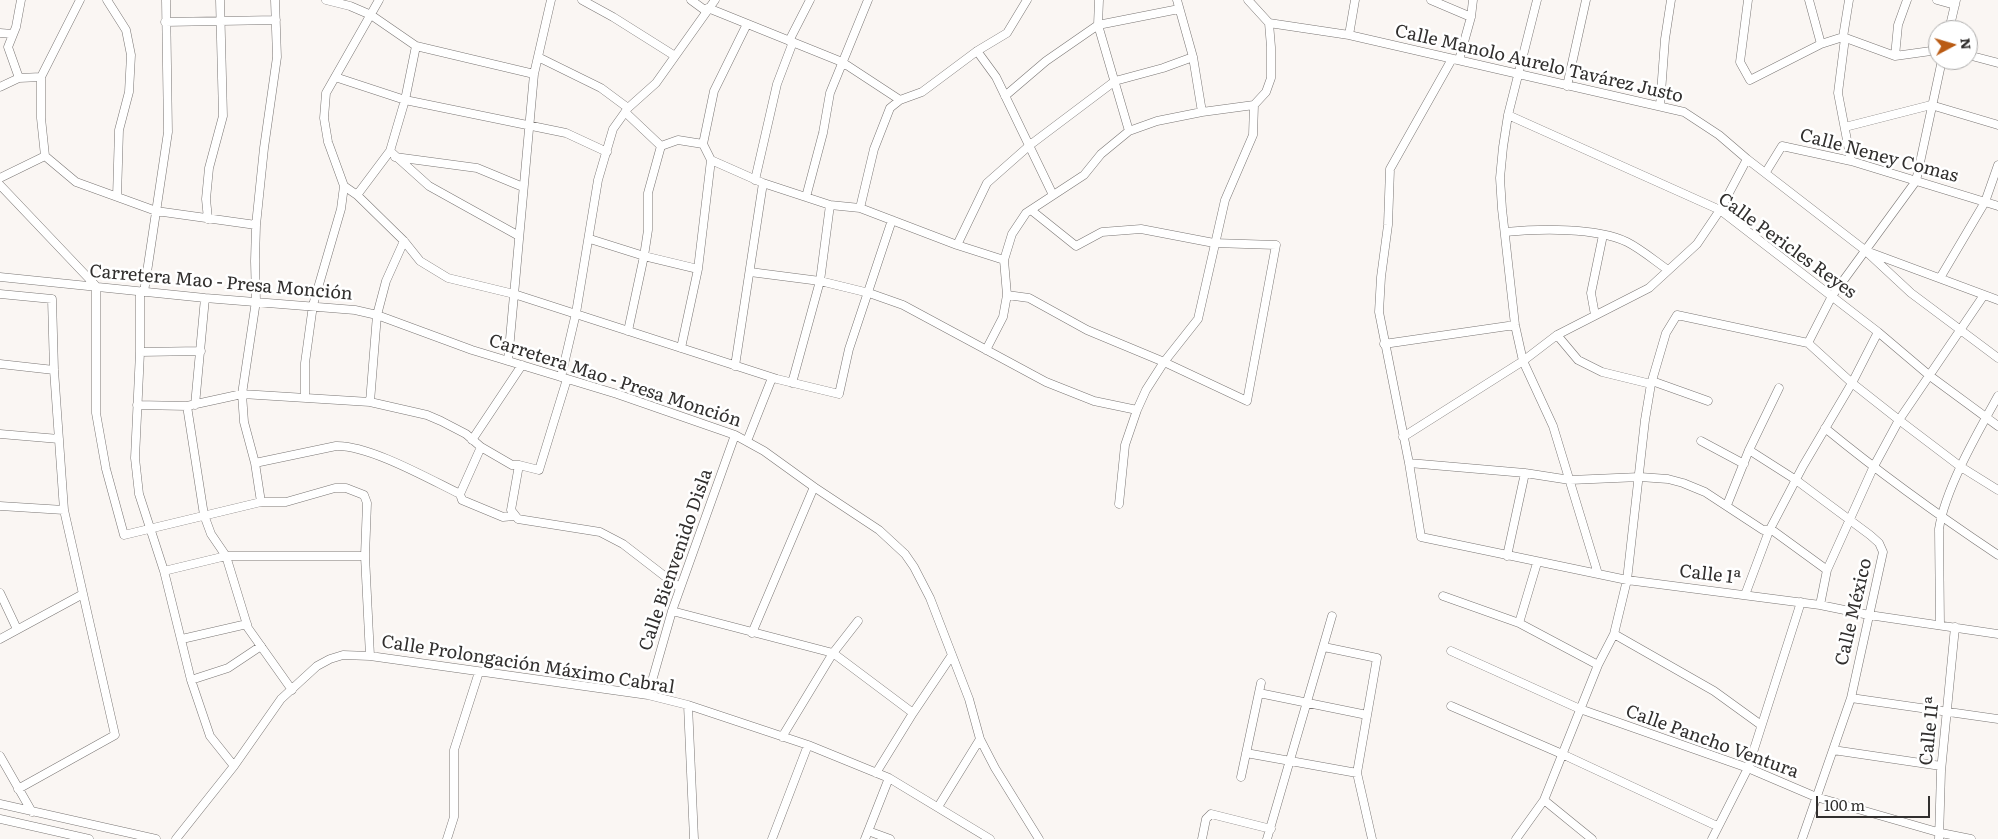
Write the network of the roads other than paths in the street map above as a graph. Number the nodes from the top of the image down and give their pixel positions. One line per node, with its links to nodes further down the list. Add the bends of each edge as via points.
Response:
1 (21, 0): 43 (street)
2 (80, 0): 62 (street)
3 (107, 0): 101 (street, via 126,30 131,55 128,92 119,130)
4 (166, 0): 38 (street)
5 (220, 0): 37 (street)
6 (275, 0): 35 (street)
7 (326, 0): 33 (street)
8 (380, 0): 33 (street)
9 (551, 0): 53 (street)
10 (582, 0): 51 (street, via 614,16)
11 (690, 0): 31 (street)
12 (715, 0): 31 (street)
13 (810, 0): 46 (street)
14 (868, 0): 57 (street)
15 (1027, 0): 49 (street, via 1006,33)
16 (1098, 0): 41 (street)
17 (1178, 0): 32 (street)
18 (1248, 0): 39 (street)
19 (1355, 0): 44 (street)
20 (1431, 0): 34 (street)
21 (1473, 0): 34 (street)
22 (1537, 0): 61 (street)
23 (1586, 0): 67 (street)
24 (1671, 0): 73 (street)
25 (1748, 0): 47 (street, via 1740,62 1750,80)
26 (1809, 0): 47 (street)
27 (1849, 0): 45 (street)
28 (1907, 0): 52 (street, via 1898,25)
29 (1937, 0): 30 (street)
30 (1955, 3): 36 (street)
31 (707, 9): 40 (street); 51 (street)
32 (1179, 9): 41 (street); 54 (street)
33 (372, 16): 48 (street); 63 (street)
34 (1471, 16): 56 (street)
35 (276, 20): 37 (street); 112 (street, via 277,57)
36 (1951, 20)
37 (220, 21): 38 (street); 110 (street, via 222,116 209,168)
38 (165, 22): 109 (street, via 168,132)
39 (1269, 23): 44 (street, Calle Manolo Aurelo Tavárez Justo); 71 (street, via 1271,78 1266,92)
40 (747, 24): 46 (street); 81 (street, via 714,91)
41 (1098, 25): 65 (street); 68 (street, via 1046,61)
42 (0, 33): 43 (street)
43 (13, 34): 64 (street, via 8,47)
44 (1349, 36): 56 (street, Calle Manolo Aurelo Tavárez Justo)
45 (1844, 38): 47 (street); 52 (street); 79 (street, via 1838,93)
46 (791, 41): 57 (street); 93 (street, via 777,84)
47 (1821, 44)
48 (416, 46): 60 (street); 69 (street)
49 (977, 51): 68 (street); 70 (street, via 922,92)
50 (1928, 51): 52 (street)
51 (675, 56): 74 (street, via 656,83)
52 (1895, 56)
53 (538, 57): 60 (street); 74 (street, via 601,88)
54 (1193, 57): 65 (street); 75 (street)
55 (1978, 58): 58 (street)
56 (1455, 59): 61 (street, Calle Manolo Aurelo Tavárez Justo); 150 (street, via 1390,169 1379,312)
57 (842, 62): 70 (street); 102 (street, via 830,93)
58 (1998, 63)
59 (1940, 70): 72 (street)
60 (534, 74): 77 (street)
61 (1519, 75): 67 (street, Calle Manolo Aurelo Tavárez Justo); 76 (street)
62 (40, 77): 64 (street); 86 (street)
63 (336, 77): 69 (street); 97 (street, via 326,93 324,118 328,142)
64 (19, 78): 66 (street)
65 (1114, 81): 80 (street); 82 (street)
66 (0, 86)
67 (1567, 86): 73 (street, Calle Manolo Aurelo Tavárez Justo)
68 (1005, 96): 82 (street)
69 (405, 100): 77 (street); 85 (street)
70 (900, 100): 106 (street, via 890,108 874,149)
71 (1254, 104): 75 (street); 118 (street, via 1253,135 1225,200)
72 (1931, 105): 78 (street); 79 (street); 94 (street)
73 (1660, 106): 87 (street, Calle Manolo Aurelo Tavárez Justo, via 1684,112 1719,135)
74 (627, 110): 83 (street); 84 (street, via 613,130)
75 (1202, 112): 80 (street, via 1157,121)
76 (1508, 115): 108 (street, Calle Pericles Reyes); 113 (street, via 1500,178)
77 (529, 125): 84 (street, via 566,133); 98 (street)
78 (1998, 125)
79 (1845, 127): 89 (street)
80 (1129, 131): 100 (street, via 1101,154 1084,175)
81 (703, 144): 83 (street, via 678,140); 88 (street)
82 (1030, 145): 100 (street); 119 (street, via 987,184)
83 (661, 146): 121 (street, via 648,193)
84 (607, 152): 116 (street, via 598,180)
85 (393, 154): 98 (street, via 477,168); 99 (street); 115 (street, via 429,186)
86 (45, 156): 92 (street); 101 (street, via 76,182)
87 (1746, 159): 91 (street, Calle Manolo Aurelo Tavárez Justo); 108 (street)
88 (711, 160): 93 (street); 123 (street)
89 (1851, 161): 91 (street, Calle Neney Comas, via 1782,146); 94 (street, Calle Neney Comas)
90 (1998, 165): 103 (street)
91 (1766, 172): 120 (street, Calle Manolo Aurelo Tavárez Justo)
92 (0, 178)
93 (755, 180): 95 (street)
94 (1916, 181): 103 (street, Calle Neney Comas); 120 (street)
95 (763, 183): 102 (street); 125 (street)
96 (0, 185): 129 (street)
97 (344, 186): 99 (street); 140 (street, via 341,209)
98 (523, 188): 115 (street)
99 (357, 194): 117 (street)
100 (1054, 195): 107 (street)
101 (117, 198): 109 (street)
102 (806, 198): 104 (street)
103 (1985, 202): 105 (street, Calle Neney Comas); 127 (street)
104 (830, 206): 106 (street); 128 (street)
105 (1998, 206)
106 (860, 208): 111 (street)
107 (1031, 210): 118 (street, via 1076,246 1102,232 1140,229); 122 (street, via 1012,234)
108 (1720, 210): 124 (street, via 1697,244); 136 (street, Calle Pericles Reyes)
109 (156, 211): 110 (street); 130 (street)
110 (208, 219): 112 (street)
111 (892, 220): 119 (street); 131 (street)
112 (256, 226): 139 (street)
113 (1505, 232): 114 (street, via 1533,229); 144 (street)
114 (1602, 235): 124 (street, via 1631,244); 143 (street, via 1591,293)
115 (519, 236): 133 (street)
116 (590, 239): 121 (street); 141 (street)
117 (404, 241): 133 (street, via 420,261 448,278); 142 (street, via 386,281)
118 (1214, 243): 158 (street, via 1198,319); 158 (street, via 1276,245 1247,401)
119 (957, 245): 122 (street)
120 (1866, 251): 127 (street, Calle Manolo Aurelo Tavárez Justo); 136 (street); 145 (street, via 1911,293)
121 (644, 256): 123 (street); 146 (street)
122 (1004, 260): 134 (street)
123 (698, 269): 151 (street)
124 (1668, 270): 143 (street, via 1649,288)
125 (750, 272): 128 (street); 161 (street)
126 (0, 277): 129 (street, Carretera Mao - Presa Monción)
127 (1940, 278): 135 (street, Calle Manolo Aurelo Tavárez Justo)
128 (820, 281): 131 (street); 167 (street)
129 (96, 286): 130 (street, Carretera Mao - Presa Monción); 213 (street, via 96,414 106,469 124,535)
130 (142, 292): 137 (street, Carretera Mao - Presa Monción); 153 (street)
131 (869, 293): 152 (street, via 903,306); 167 (street, via 849,349 839,394)
132 (0, 294): 162 (street, via 52,299)
133 (514, 294): 141 (street); 156 (street)
134 (1007, 295): 152 (street, via 1003,317); 158 (street, via 1029,298 1087,330)
135 (1984, 295): 138 (street, Calle Manolo Aurelo Tavárez Justo); 145 (street)
136 (1832, 296): 147 (street, Calle Pericles Reyes); 149 (street)
137 (205, 298): 139 (street, Carretera Mao - Presa Monción); 154 (street)
138 (1998, 300)
139 (256, 301): 140 (street, Carretera Mao - Presa Monción); 170 (street)
140 (313, 306): 142 (street, Carretera Mao - Presa Monción); 172 (street)
141 (576, 313): 146 (street); 164 (street)
142 (377, 315): 156 (street, Carretera Mao - Presa Monción); 174 (street)
143 (1595, 315): 148 (street)
144 (1515, 325): 150 (street); 157 (street)
145 (1960, 329): 155 (street); 163 (street)
146 (628, 331): 151 (street)
147 (1878, 332): 163 (street, Calle Pericles Reyes); 168 (street)
148 (1557, 335): 157 (street); 166 (street, via 1578,360 1602,372)
149 (1808, 343): 166 (street, via 1678,314 1666,333); 168 (street)
150 (1384, 344): 184 (street)
151 (681, 348): 161 (street)
152 (986, 350): 177 (street, via 1046,382 1094,401)
153 (140, 352): 154 (street); 175 (street)
154 (200, 352): 176 (street)
155 (1998, 358)
156 (508, 361): 160 (street, Carretera Mao - Presa Monción)
157 (1523, 361): 184 (street); 199 (street, via 1553,426)
158 (1164, 362): 177 (street)
159 (0, 364): 162 (street)
160 (522, 365): 164 (street, Carretera Mao - Presa Monción); 186 (street)
161 (735, 366): 165 (street)
162 (54, 370): 185 (street)
163 (1930, 376): 178 (street, Calle Pericles Reyes); 179 (street)
164 (564, 378): 183 (street, Carretera Mao - Presa Monción); 194 (street, via 539,470)
165 (772, 378): 167 (street); 188 (street)
166 (1652, 382): 173 (street); 198 (street)
167 (792, 383)
168 (1852, 383): 179 (street); 181 (street)
169 (1779, 388): 190 (street)
170 (242, 394): 172 (street); 176 (street); 191 (street, via 244,422)
171 (1998, 396): 178 (street)
172 (305, 397): 174 (street)
173 (1708, 401)
174 (370, 402): 186 (street, via 427,415)
175 (137, 405): 176 (street); 213 (street, via 135,458 139,494)
176 (191, 406): 209 (street)
177 (1136, 410): 205 (street, via 1125,445)
178 (1986, 418): 180 (street, Calle Pericles Reyes); 195 (street)
179 (1899, 420): 195 (street); 196 (street)
180 (1998, 426)
181 (1825, 428): 196 (street); 200 (street)
182 (0, 434): 185 (street)
183 (735, 435): 188 (street, Carretera Mao - Presa Monción); 224 (street, Calle Bienvenido Disla)
184 (1402, 437): 192 (street)
185 (59, 439): 208 (street)
186 (472, 440): 189 (street)
187 (1701, 441): 193 (street)
188 (747, 442): 201 (street, Carretera Mao - Presa Monción)
189 (481, 447): 194 (street, via 512,466); 203 (street)
190 (1749, 450): 193 (street); 200 (street, Calle México)
191 (255, 463): 203 (street, via 349,446 407,468); 204 (street)
192 (1409, 463): 197 (street); 218 (street, Calle 1ª, via 1421,537)
193 (1744, 464): 206 (street)
194 (519, 465): 210 (street, via 510,510)
195 (1961, 467): 202 (street); 211 (street)
196 (1873, 468): 211 (street); 212 (street)
197 (1525, 473): 199 (street); 218 (street)
198 (1640, 477): 199 (street); 206 (street, via 1683,482); 223 (street)
199 (1570, 480): 222 (street)
200 (1796, 480): 212 (street, Calle México); 214 (street)
201 (814, 487): 240 (street); 249 (street, Carretera Mao - Presa Monción, via 879,530 905,554 930,598)
202 (1998, 490)
203 (460, 494): 210 (street, via 462,500 503,518)
204 (261, 502): 209 (street); 217 (street, via 286,502 341,487 364,495 367,503)
205 (1119, 504)
206 (1726, 505): 214 (street)
207 (0, 506): 208 (street)
208 (64, 510): 226 (street)
209 (204, 515): 213 (street); 216 (street, via 211,534)
210 (514, 516): 224 (street, via 600,532 623,544)
211 (1941, 517): 215 (street); 237 (street)
212 (1849, 520): 220 (street); 232 (street, Calle México, via 1878,543 1883,552)
213 (150, 529): 221 (street)
214 (1769, 531): 220 (street, via 1772,530); 227 (street)
215 (1998, 555)
216 (226, 556): 217 (street); 221 (street); 236 (street)
217 (365, 556): 250 (street)
218 (1507, 556): 219 (street, Calle 1ª)
219 (1537, 562): 222 (street, Calle 1ª); 235 (street)
220 (1827, 570): 230 (street)
221 (164, 571): 244 (street)
222 (1598, 574): 223 (street, Calle 1ª)
223 (1627, 580): 227 (street, Calle 1ª); 241 (street)
224 (680, 588): 231 (street, Calle Bienvenido Disla)
225 (0, 593): 239 (street)
226 (83, 594): 239 (street); 283 (street, via 115,735)
227 (1745, 595): 229 (street, Calle 1ª)
228 (1443, 596): 235 (street)
229 (1801, 602): 230 (street, Calle 1ª); 267 (street)
230 (1820, 605): 232 (street, Calle 1ª)
231 (672, 611): 240 (street); 257 (street, Calle Bienvenido Disla)
232 (1869, 615): 237 (street, Calle 1ª); 258 (street, Calle México)
233 (1332, 616): 246 (street)
234 (858, 621): 248 (street)
235 (1519, 623): 251 (street)
236 (247, 624): 244 (street); 245 (street)
237 (1940, 625): 238 (street, Calle 1ª)
238 (1955, 627): 242 (street, Calle 1ª); 264 (street, Calle 11ª)
239 (17, 630): 243 (street)
240 (752, 633): 248 (street)
241 (1614, 634): 251 (street); 267 (street, via 1714,691)
242 (1998, 634)
243 (0, 639)
244 (182, 639): 253 (street)
245 (261, 646): 253 (street, via 228,668); 255 (street)
246 (1324, 647): 259 (street); 265 (street, via 1376,658)
247 (1451, 651): 262 (street, Calle Pancho Ventura)
248 (833, 653): 263 (street); 268 (street)
249 (952, 654): 263 (street); 269 (street, Carretera Mao - Presa Monción)
250 (370, 656): 252 (street, Calle Prolongación Máximo Cabral); 255 (street, Calle Prolongación Máximo Cabral, via 343,655 330,659 317,666)
251 (1598, 665): 262 (street)
252 (478, 672): 257 (street, Calle Prolongación Máximo Cabral); 297 (street, via 454,750 454,817)
253 (191, 680): 276 (street, via 210,736)
254 (1261, 683): 256 (street)
255 (292, 690): 276 (street, Calle Prolongación Máximo Cabral, via 281,699)
256 (1259, 693): 259 (street); 272 (street)
257 (648, 695): 260 (street, Calle Prolongación Máximo Cabral)
258 (1851, 698): 264 (street); 271 (street, Calle México)
259 (1308, 703): 265 (street); 275 (street)
260 (688, 705): 268 (street, Calle Prolongación Máximo Cabral); 298 (street)
261 (1451, 706): 273 (street)
262 (1580, 710): 273 (street); 278 (street, Calle Pancho Ventura)
263 (913, 713): 279 (street)
264 (1948, 713): 266 (street); 277 (street, Calle 11ª)
265 (1367, 715): 280 (street)
266 (1998, 719)
267 (1761, 725): 278 (street)
268 (782, 738): 270 (street, Calle Prolongación Máximo Cabral)
269 (980, 739): 287 (street); 302 (street, Carretera Mao - Presa Monción)
270 (808, 745): 279 (street, Calle Prolongación Máximo Cabral); 299 (street)
271 (1833, 750): 277 (street); 284 (street, Calle México)
272 (1246, 753): 275 (street); 281 (street)
273 (1562, 754): 285 (street); 290 (street)
274 (0, 756): 283 (street)
275 (1291, 760): 280 (street); 291 (street)
276 (234, 766): 296 (street, Calle Prolongación Máximo Cabral)
277 (1941, 766): 293 (street, Calle 11ª)
278 (1748, 768): 284 (street, Calle Pancho Ventura); 290 (street)
279 (876, 773): 282 (street, Calle Prolongación Máximo Cabral)
280 (1356, 773): 305 (street)
281 (1241, 777)
282 (889, 778): 287 (street, Calle Prolongación Máximo Cabral); 292 (street)
283 (18, 789): 288 (street)
284 (1816, 797): 293 (street, Calle Pancho Ventura); 309 (street, Calle México)
285 (1544, 800): 306 (street); 307 (street)
286 (0, 804): 288 (street)
287 (938, 807): 301 (street, Calle Prolongación Máximo Cabral)
288 (32, 812): 295 (street)
289 (0, 818): 294 (street)
290 (1717, 826): 308 (street)
291 (1271, 829): 303 (street, via 1210,814); 304 (street)
292 (867, 835): 300 (street)
293 (1940, 836): 310 (street, Calle Pancho Ventura)
294 (89, 839)
295 (156, 839)
296 (176, 839)
297 (447, 839)
298 (694, 839)
299 (772, 839)
300 (890, 839)
301 (990, 839)
302 (1039, 839)
303 (1202, 839)
304 (1267, 839)
305 (1372, 839)
306 (1516, 839)
307 (1592, 839)
308 (1712, 839)
309 (1802, 839)
310 (1971, 839)

